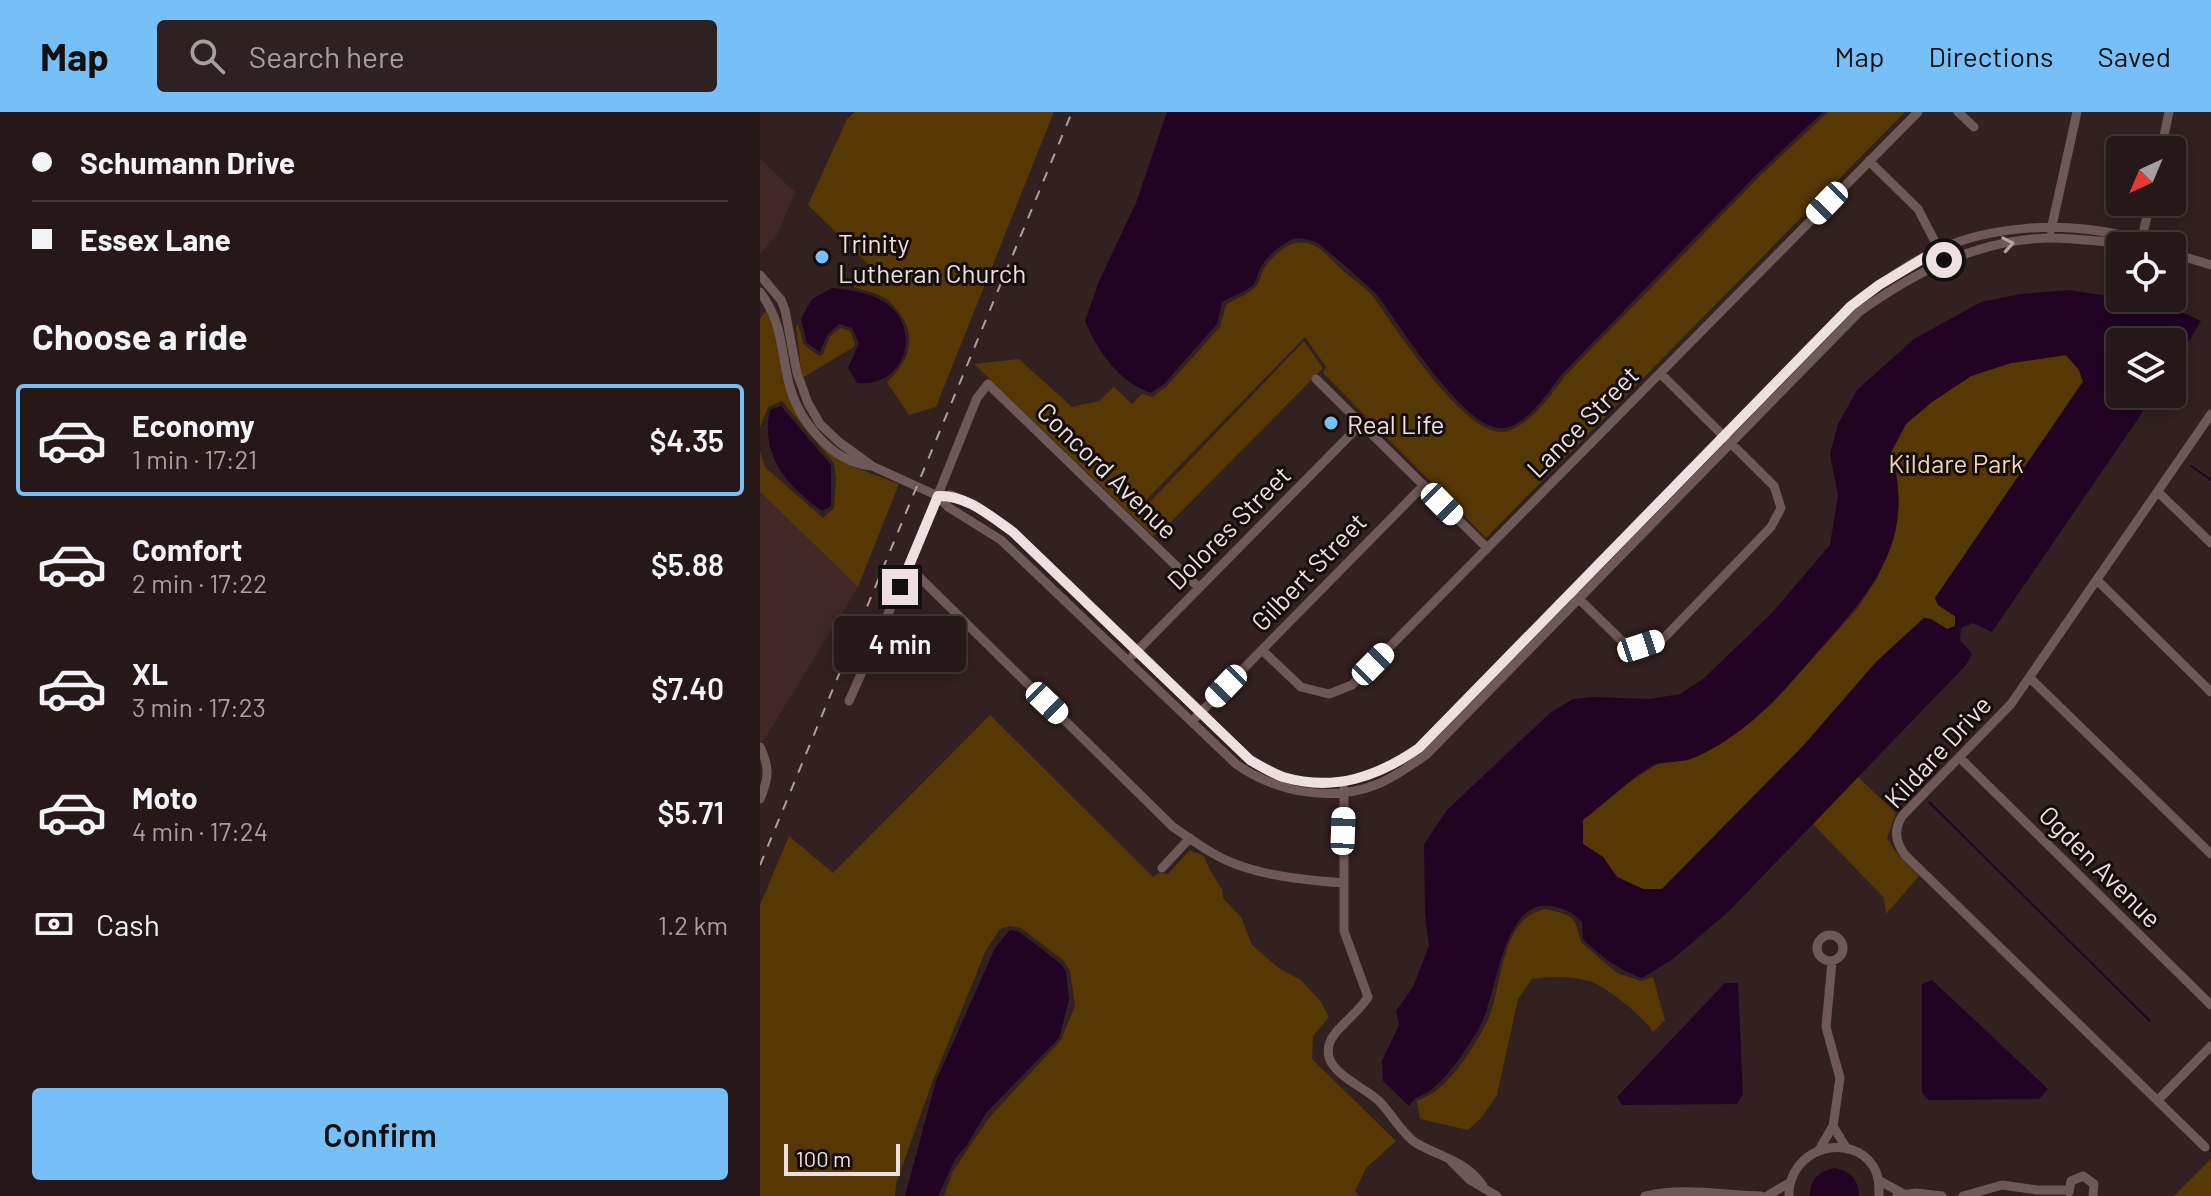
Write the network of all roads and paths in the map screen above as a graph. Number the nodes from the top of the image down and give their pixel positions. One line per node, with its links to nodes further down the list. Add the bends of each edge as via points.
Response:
1 (1918, 112): 7 (street, Lance Street)
2 (1958, 112): 5 (street)
3 (2077, 112): 8 (street)
4 (2169, 112): 6 (street)
5 (1974, 127)
6 (2164, 136)
7 (1869, 161): 12 (street, via 1918,209); 18 (street, Lance Street)
8 (2053, 226): 9 (street); 10 (street); 12 (street, via 1991,233)
9 (2106, 233)
10 (2049, 238): 11 (street); 14 (street, one-way to 10)
11 (2106, 242)
12 (1939, 249): 14 (street); 22 (street, via 1851,306)
13 (2186, 257): 15 (street)
14 (1944, 260): 22 (street, via 1859,312)
15 (2211, 265)
16 (760, 275): 23 (street, via 781,300 797,373 820,424)
17 (760, 292): 23 (street, via 777,319 798,407 828,446 856,465)
18 (1660, 373): 22 (street); 30 (street, Lance Street)
19 (1316, 379): 21 (street)
20 (2211, 414): 25 (street, Kildare Drive)
21 (1361, 424): 24 (street); 33 (street, Dolores Street)
22 (1726, 439): 35 (street); 35 (street, via 1774,486 1781,508 1771,527 1662,640 1641,646 1622,641)
23 (872, 466): 26 (street)
24 (1424, 485): 30 (street); 37 (street, Gilbert Street)
25 (2158, 492): 29 (street); 32 (street, Kildare Drive)
26 (938, 496): 27 (street, via 951,495 975,505); 28 (street); 31 (street); 33 (street, Concord Avenue, via 977,398 988,384)
27 (1013, 532): 28 (street); 34 (street)
28 (1004, 542): 36 (street)
29 (2211, 543)
30 (1487, 548): 37 (street, Lance Street, via 1352,685 1329,694 1301,687)
31 (909, 567): 42 (street); 50 (street)
32 (2098, 581): 40 (street, Kildare Drive); 41 (street)
33 (1199, 588): 38 (street, Dolores Street)
34 (1074, 590): 36 (street); 38 (street)
35 (1574, 594): 47 (street, via 1419,748 1369,776); 48 (street, via 1426,755 1378,784)
36 (1065, 600): 39 (street)
37 (1262, 650): 43 (street, Gilbert Street)
38 (1137, 651): 39 (street, Dolores Street); 43 (street)
39 (1127, 661): 44 (street)
40 (2030, 678): 46 (street, Kildare Drive); 51 (street)
41 (2211, 692)
42 (849, 701)
43 (1200, 713): 44 (street, Gilbert Street); 47 (street, via 1250,760 1282,777)
44 (1191, 722): 48 (street, via 1236,764 1268,783)
45 (760, 747): 49 (street, via 769,778)
46 (1960, 758): 55 (street, Ogden Avenue); 57 (street, Kildare Drive, via 1900,818 1898,845)
47 (1344, 782): 48 (street)
48 (1344, 793): 53 (street)
49 (760, 799)
50 (1190, 838): 52 (street); 53 (street, via 1238,865 1278,876)
51 (2211, 854)
52 (1162, 868)
53 (1343, 883): 66 (street, via 1344,931 1368,997 1332,1037 1329,1060 1378,1100 1407,1135 1475,1174)
54 (1832, 962): 58 (street, via 1826,1027 1840,1078)
55 (2211, 1005)
56 (2211, 1046): 57 (street)
57 (2158, 1100): 59 (street, Kildare Drive)
58 (1833, 1126): 60 (street); 61 (street)
59 (2205, 1147)
60 (1847, 1149): 61 (street); 62 (street, via 1865,1157)
61 (1819, 1150): 63 (street, via 1798,1164)
62 (1878, 1180): 65 (street); 70 (street)
63 (1789, 1183): 68 (street); 69 (street)
64 (2069, 1193): 72 (street, via 2002,1185); 73 (street, via 2074,1178 2083,1176 2094,1184)
65 (1899, 1195): 71 (street)
66 (1497, 1196)
67 (1645, 1196): 68 (street)
68 (1764, 1196)
69 (1789, 1196)
70 (1879, 1196)
71 (1942, 1196)
72 (1963, 1196)
73 (2093, 1196)

